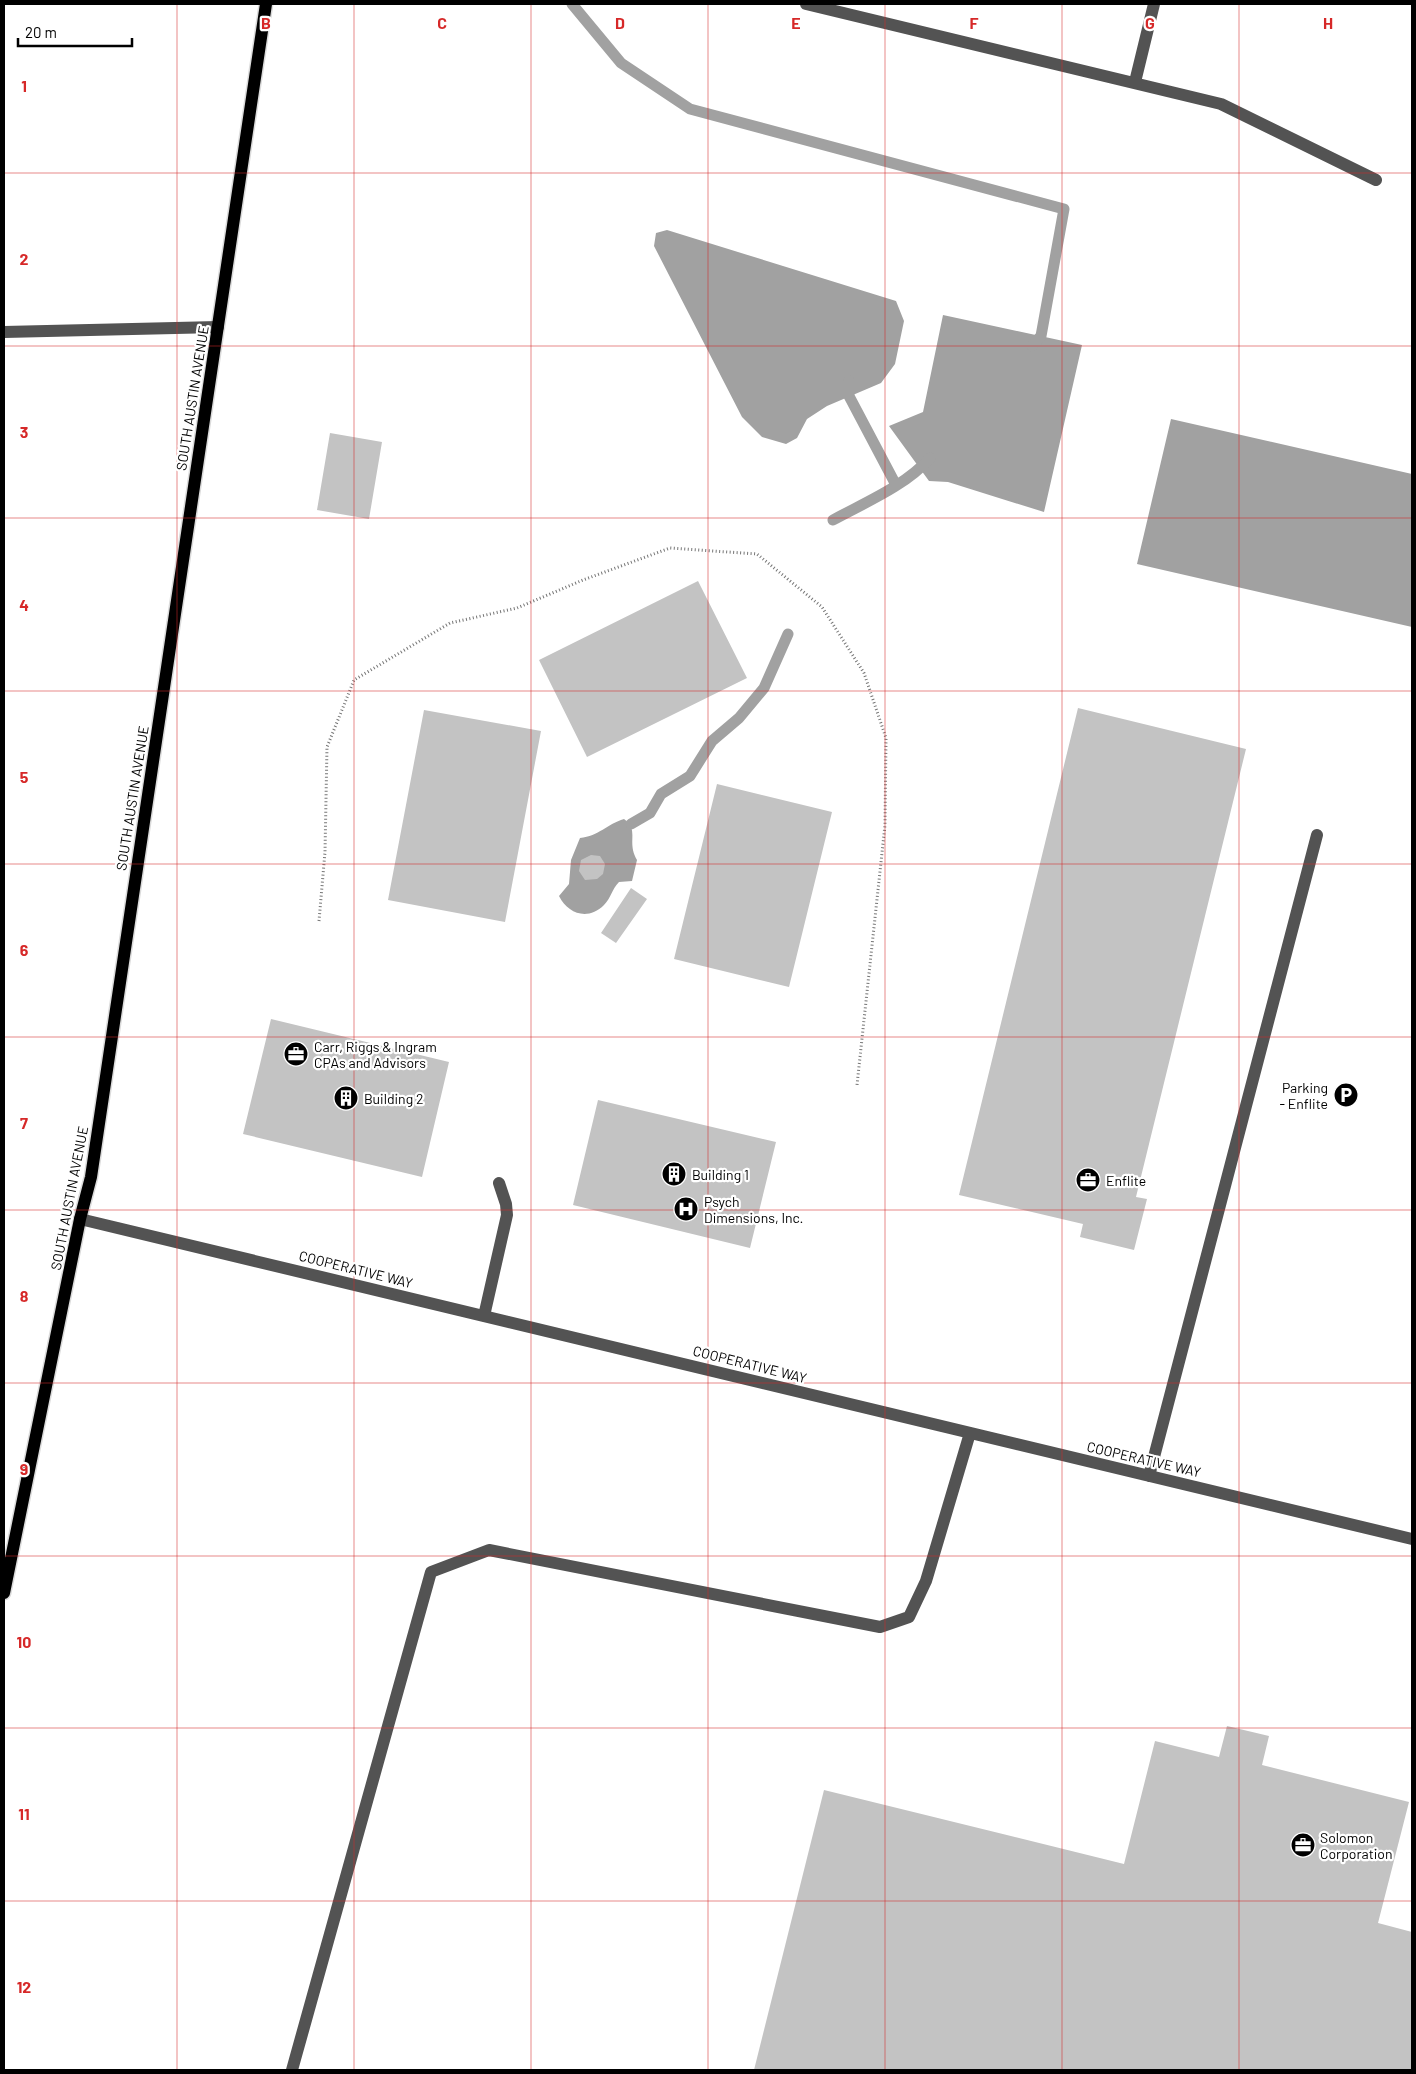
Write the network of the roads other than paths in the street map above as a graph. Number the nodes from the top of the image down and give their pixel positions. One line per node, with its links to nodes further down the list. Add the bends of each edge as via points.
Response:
1 (266, 4): 6 (main road, SOUTH AUSTIN AVENUE)
2 (806, 4): 4 (street)
3 (1154, 4): 4 (street)
4 (1135, 82): 5 (street, via 1221,104)
5 (1376, 180)
6 (218, 327): 7 (street); 10 (main road, SOUTH AUSTIN AVENUE, via 91,1177)
7 (4, 332)
8 (1317, 835): 13 (street)
9 (499, 1183): 11 (street, via 508,1215)
10 (80, 1219): 11 (street, COOPERATIVE WAY); 15 (main road, SOUTH AUSTIN AVENUE)
11 (484, 1316): 12 (street, COOPERATIVE WAY)
12 (970, 1433): 13 (street, COOPERATIVE WAY); 16 (street, via 926,1581 909,1617 880,1627 489,1550 431,1572)
13 (1149, 1476): 14 (street, COOPERATIVE WAY)
14 (1412, 1539)
15 (4, 1593)
16 (292, 2070)

